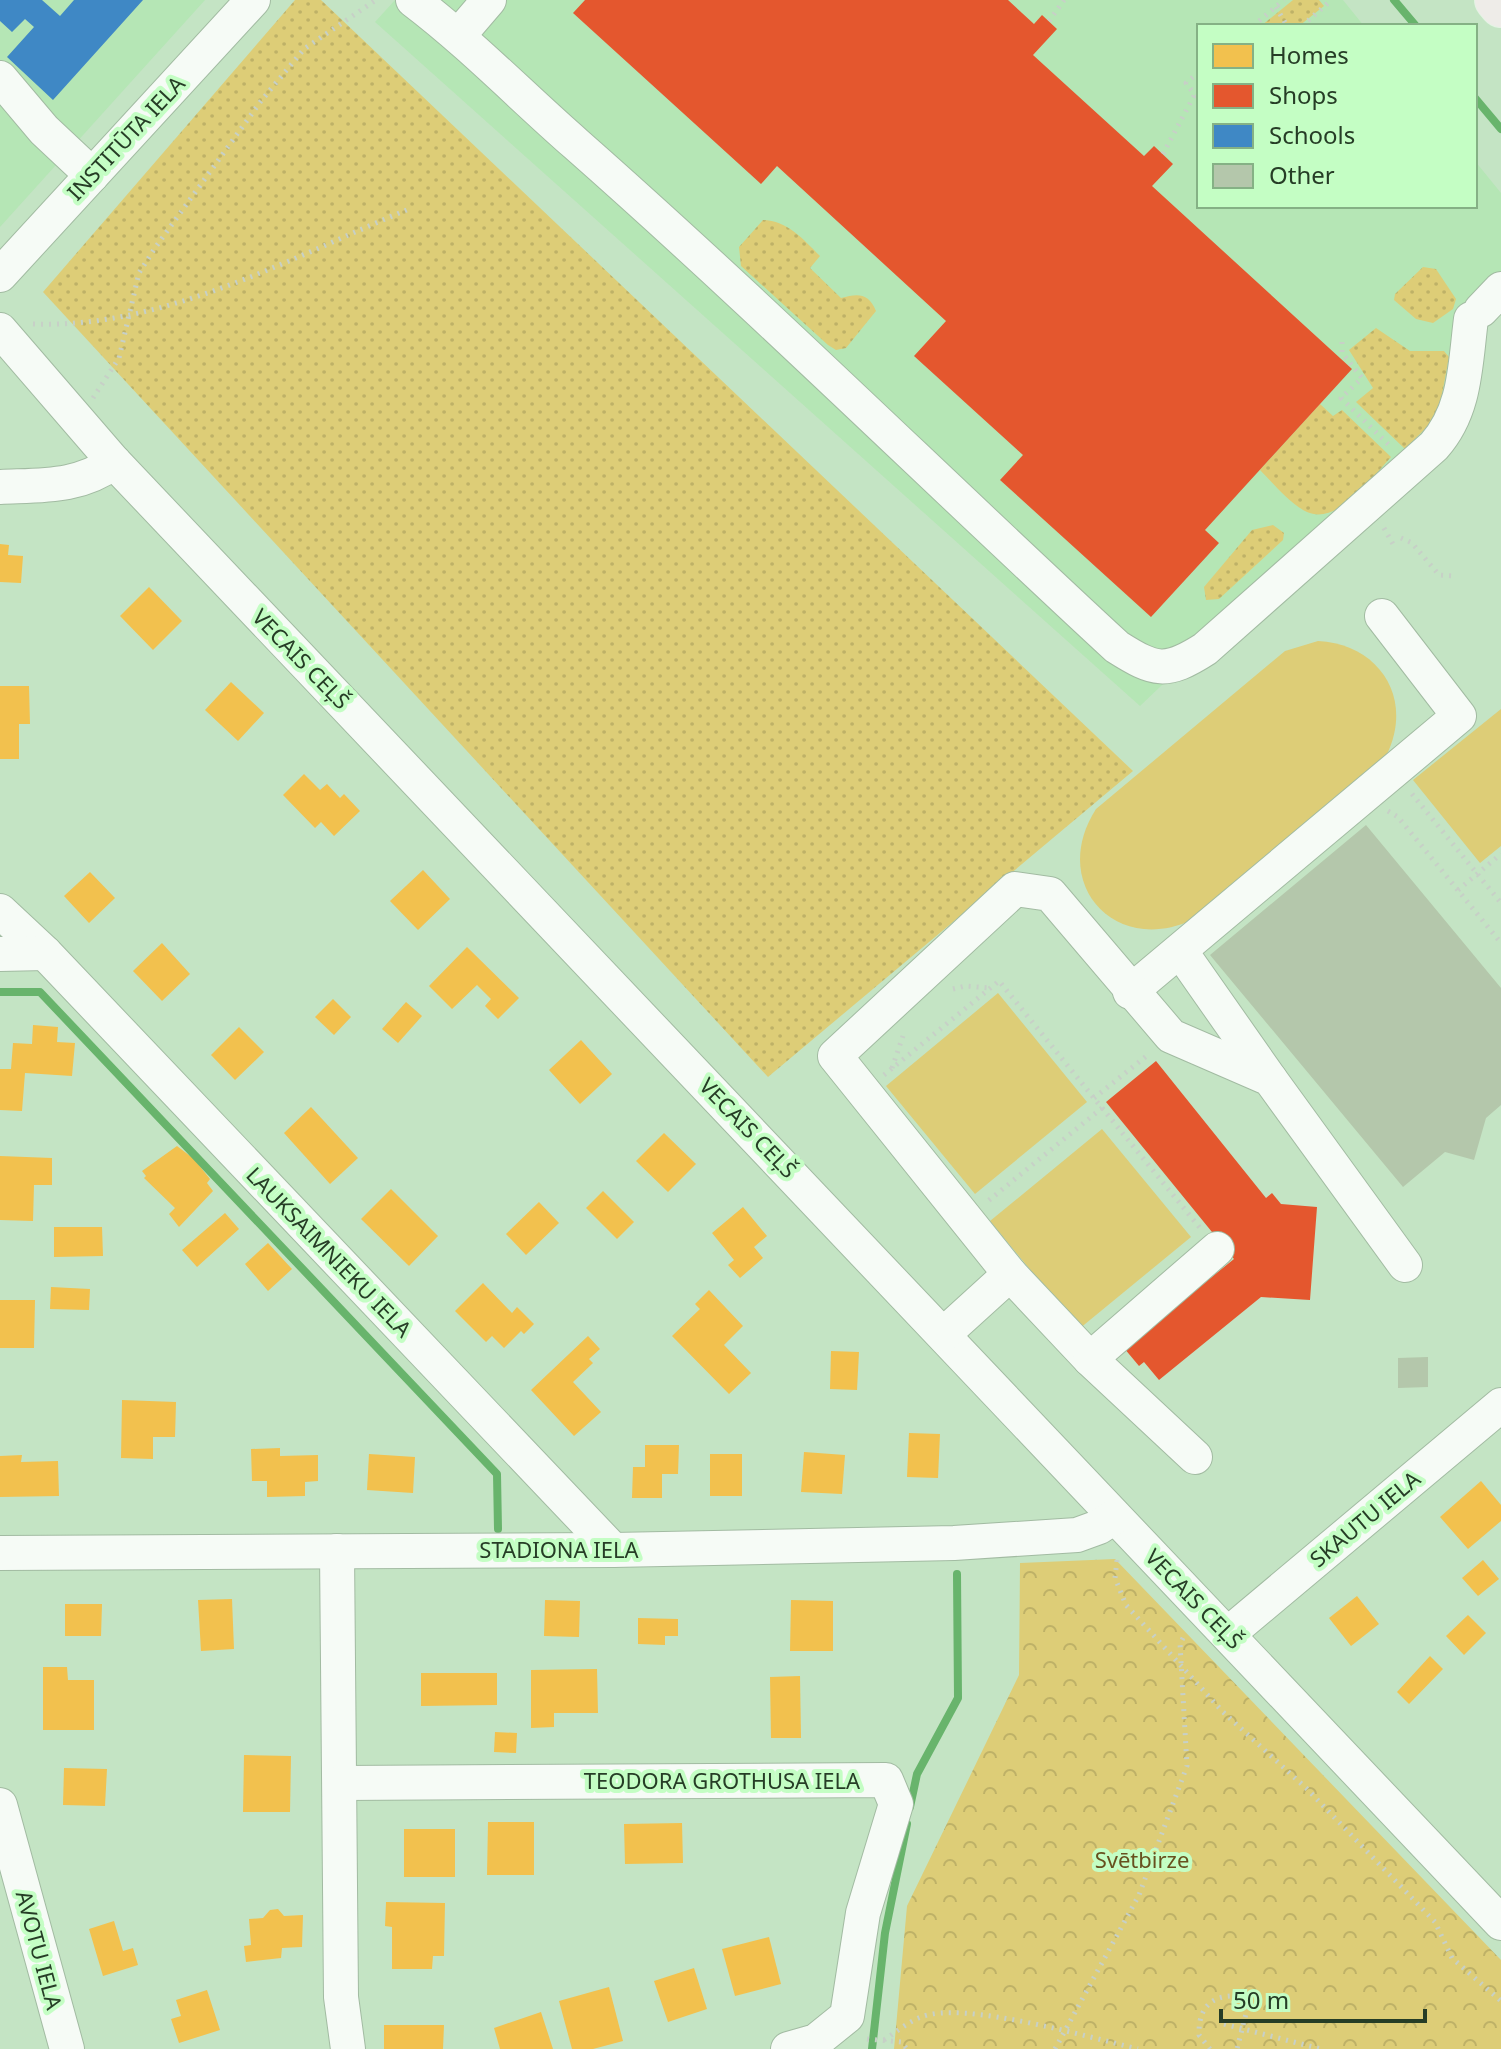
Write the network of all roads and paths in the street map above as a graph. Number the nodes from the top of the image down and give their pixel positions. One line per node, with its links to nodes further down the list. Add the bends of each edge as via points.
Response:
1 (253, 0): 20 (street, INSTITŪTA IELA)
2 (376, 0): 24 (path, via 304,49 261,101 139,273)
3 (413, 0): 15 (street)
4 (489, 0): 15 (street)
5 (1064, 0): 11 (path)
6 (1284, 0): 10 (path)
7 (1326, 0): 14 (path)
8 (1496, 0): 9 (main road)
9 (1501, 6)
10 (1276, 7): 12 (path); 13 (path)
11 (1049, 21)
12 (1255, 24)
13 (1286, 24)
14 (1304, 24)
15 (459, 35): 29 (street, via 1117,647 1147,666 1166,668 1205,649)
16 (1197, 74): 18 (path, via 1186,83)
17 (0, 78): 20 (street)
18 (1197, 97): 19 (path)
19 (1163, 154)
20 (92, 175): 22 (street, INSTITŪTA IELA)
21 (409, 209): 24 (path, via 176,305)
22 (0, 275)
23 (1484, 306): 29 (street, via 1455,417)
24 (126, 316): 25 (path); 27 (path, via 119,358)
25 (13, 327): 27 (street, VECAIS CEĻŠ)
26 (1342, 342): 29 (path, via 1342,353 1362,378 1341,398)
27 (78, 418): 28 (street, VECAIS CEĻŠ)
28 (114, 462): 30 (street, via 75,483); 59 (street, VECAIS CEĻŠ)
29 (1411, 467)
30 (0, 487)
31 (1401, 538): 32 (path, via 1412,543 1439,575)
32 (1455, 576)
33 (1382, 616): 34 (street, via 1459,716)
34 (1394, 771): 35 (street); 37 (path)
35 (1346, 811): 38 (path, via 1356,825 1373,813 1387,811 1398,817); 42 (street)
36 (1501, 854): 37 (path)
37 (1477, 873): 38 (path); 39 (path)
38 (1458, 890): 41 (path)
39 (1501, 903)
40 (0, 911): 43 (street, LAUKSAIMNIEKU IELA)
41 (1501, 943)
42 (1181, 952): 47 (street); 51 (street)
43 (45, 953): 44 (street); 64 (street, LAUKSAIMNIEKU IELA)
44 (0, 954)
45 (991, 988): 46 (path); 50 (path); 53 (path, via 999,981)
46 (948, 991)
47 (1130, 992): 49 (street); 52 (street, via 1050,894 1015,889 835,1056)
48 (911, 1025): 50 (path)
49 (1171, 1036): 51 (street); 53 (path)
50 (892, 1069): 52 (path)
51 (1270, 1079): 57 (street)
52 (863, 1092): 55 (street)
53 (1094, 1098): 54 (path)
54 (1102, 1108): 55 (path); 56 (path)
55 (966, 1219): 58 (street)
56 (1217, 1249): 60 (street)
57 (1405, 1265)
58 (1010, 1274): 59 (street); 60 (street)
59 (944, 1334): 63 (street, VECAIS CEĻŠ)
60 (1090, 1359): 62 (street)
61 (1501, 1405): 67 (street, SKAUTU IELA)
62 (1195, 1457)
63 (1118, 1520): 64 (street, STADIONA IELA, via 1077,1535 1015,1539); 67 (street, VECAIS CEĻŠ); 68 (path, via 1115,1578 1126,1605)
64 (613, 1550): 65 (street, STADIONA IELA)
65 (337, 1551): 66 (street, STADIONA IELA); 69 (street)
66 (0, 1553)
67 (1228, 1634): 71 (street, VECAIS CEĻŠ)
68 (1181, 1661): 72 (path, via 1223,1712 1306,1788 1435,1922 1452,1958); 75 (path, via 1187,1766 1139,1895)
69 (341, 1783): 79 (street, via 341,1997); 80 (street, TEODORA GROTHUSA IELA, via 886,1780 896,1804 863,1913 847,2016 816,2041)
70 (0, 1805): 78 (street, AVOTU IELA)
71 (1501, 1923)
72 (1501, 2001)
73 (1224, 2024): 74 (path)
74 (1242, 2029): 84 (path, via 1250,1998 1222,1995 1211,2000 1199,2021 1199,2035); 85 (path); 86 (path)
75 (1065, 2030): 77 (path, via 970,2014 923,2016); 82 (path); 83 (path)
76 (862, 2038): 77 (path)
77 (884, 2040): 81 (path, via 901,2042)
78 (67, 2049)
79 (348, 2049)
80 (788, 2049)
81 (907, 2049)
82 (1055, 2049)
83 (1136, 2049)
84 (1210, 2049)
85 (1237, 2049)
86 (1321, 2049)

